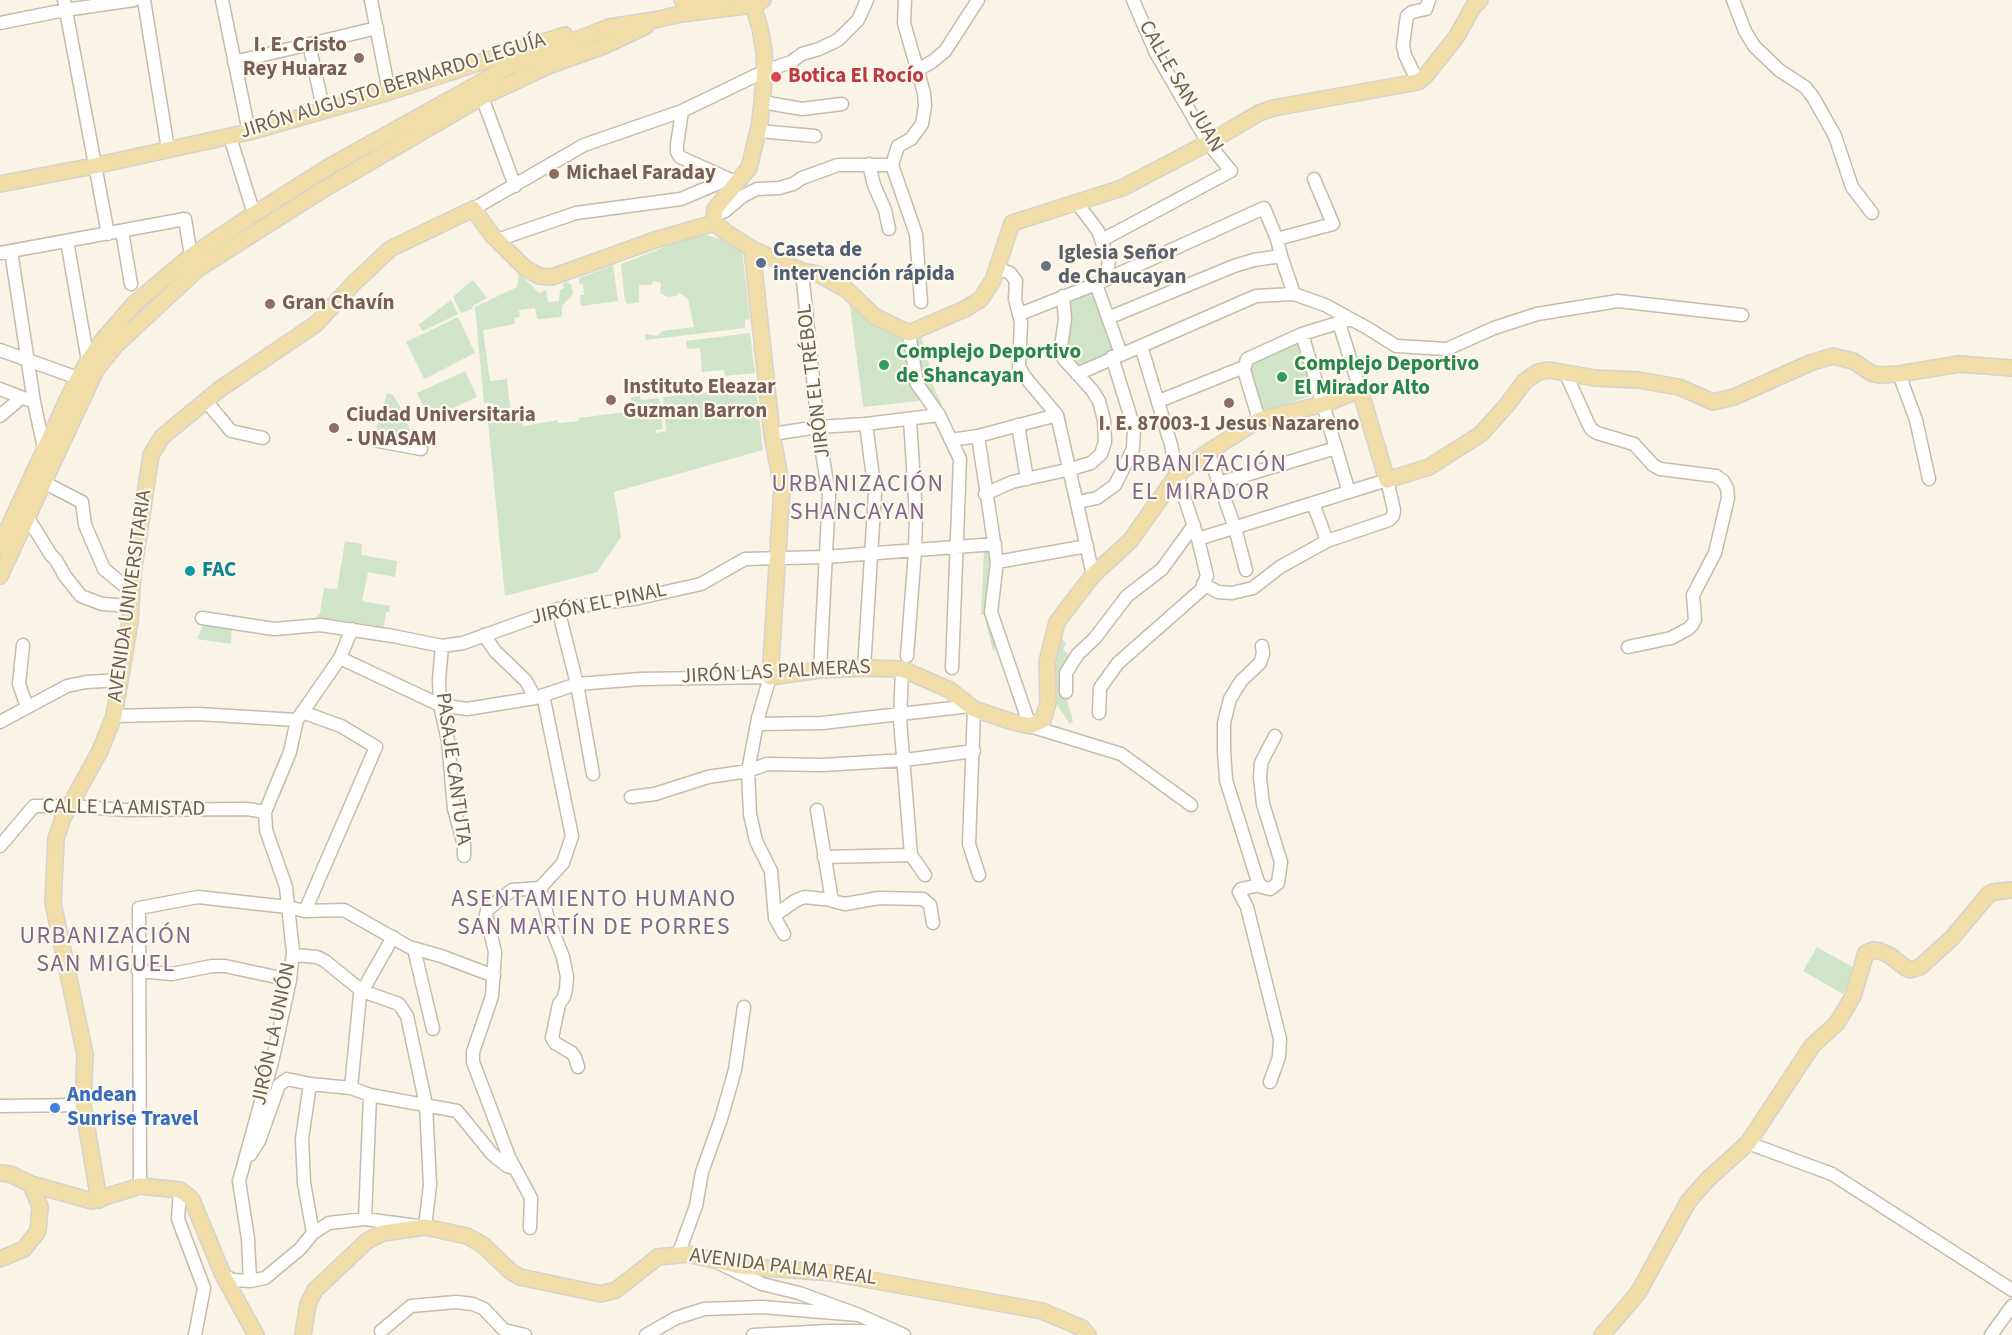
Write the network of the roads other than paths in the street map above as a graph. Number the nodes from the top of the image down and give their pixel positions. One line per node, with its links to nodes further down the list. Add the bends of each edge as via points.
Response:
1 (134, 0): 14 (street)
2 (144, 0): 36 (street)
3 (222, 0): 21 (street)
4 (371, 0): 19 (street)
5 (682, 0): 15 (main road, via 710,1)
6 (867, 0): 23 (street, via 858,20 838,40)
7 (905, 0): 22 (street, via 904,23)
8 (978, 0): 22 (street, via 945,51)
9 (1133, 0): 35 (street, CALLE SAN JUAN, via 1156,53)
10 (1429, 0): 24 (street, via 1426,9 1407,16 1405,55)
11 (1479, 0): 24 (main road, via 1457,36)
12 (1733, 0): 46 (street, via 1754,46 1813,97 1835,136 1852,188)
13 (758, 2): 15 (main road); 23 (main road)
14 (65, 5): 17 (street); 39 (street)
15 (724, 9): 16 (main road)
16 (654, 20): 18 (main road); 26 (main road, via 604,46)
17 (0, 23)
18 (609, 27): 25 (main road, JIRÓN AUGUSTO BERNARDO LEGUÍA, via 534,44); 26 (main road, via 510,66)
19 (377, 28): 20 (street); 25 (street)
20 (309, 44): 21 (street); 30 (street)
21 (234, 62): 32 (street)
22 (918, 70): 38 (street, via 925,106 922,124 911,139 898,146)
23 (765, 71): 27 (main road); 29 (street)
24 (1418, 82): 35 (main road, via 1273,108)
25 (389, 92): 30 (main road, JIRÓN AUGUSTO BERNARDO LEGUÍA)
26 (478, 92): 43 (street); 47 (main road, via 334,164); 80 (main road, via 201,268)
27 (762, 102): 28 (street, via 802,109); 31 (main road)
28 (842, 104)
29 (682, 111): 41 (street, via 677,145 680,157); 43 (street, via 584,145)
30 (324, 112): 32 (main road, JIRÓN AUGUSTO BERNARDO LEGUÍA)
31 (758, 131): 33 (street); 41 (main road, via 749,168)
32 (249, 132): 34 (main road, JIRÓN AUGUSTO BERNARDO LEGUÍA)
33 (815, 136)
34 (230, 137): 36 (main road, JIRÓN AUGUSTO BERNARDO LEGUÍA); 47 (street)
35 (1208, 143): 44 (main road, via 1122,188); 54 (street, CALLE SAN JUAN, via 1231,171)
36 (168, 149): 39 (main road, JIRÓN AUGUSTO BERNARDO LEGUÍA)
37 (869, 164): 38 (street); 48 (street, via 838,165 779,189 758,189); 49 (street)
38 (892, 165): 66 (street, via 916,234)
39 (94, 166): 42 (main road, JIRÓN AUGUSTO BERNARDO LEGUÍA); 51 (street)
40 (1314, 179): 52 (street, via 1333,224)
41 (733, 180): 48 (main road); 53 (street, via 681,199 576,213)
42 (0, 184)
43 (515, 186): 45 (street)
44 (1077, 203): 54 (street); 60 (main road, via 1012,224)
45 (472, 209): 53 (main road); 86 (main road, AVENIDA UNIVERSITARIA, via 390,249 316,324)
46 (1872, 213)
47 (254, 214): 58 (main road)
48 (712, 219): 53 (main road, via 552,277 539,276 525,268); 56 (main road)
49 (889, 229)
50 (122, 231): 51 (street); 58 (street, via 185,219); 63 (street)
51 (108, 234): 55 (street)
52 (1277, 239): 59 (street); 62 (street, via 1264,208)
53 (497, 240)
54 (1102, 240): 62 (street, via 1109,261)
55 (67, 241): 57 (street); 80 (street)
56 (752, 249): 61 (main road); 97 (main road)
57 (6, 252): 76 (street)
58 (191, 256): 80 (main road, via 134,304 102,341)
59 (1281, 256): 64 (street); 69 (street, via 1234,266)
60 (997, 268): 67 (street, via 1014,276); 71 (main road, via 981,299)
61 (802, 271): 71 (main road, via 818,274 846,289 874,316); 96 (street, JIRÓN EL TRÉBOL)
62 (1101, 282): 65 (street); 69 (street)
63 (131, 284)
64 (1294, 294): 70 (street, via 1325,305); 73 (street, via 1256,296)
65 (1063, 296): 67 (street); 81 (street, via 1061,347 1063,358)
66 (921, 302)
67 (1020, 314): 90 (street, via 1019,367)
68 (1742, 315): 70 (street, via 1618,301 1537,314 1447,349 1396,346)
69 (1108, 318): 75 (street)
70 (1345, 321): 72 (street); 84 (street)
71 (909, 333): 89 (street, via 917,384)
72 (1302, 334): 77 (street, via 1247,359); 88 (street)
73 (1141, 346): 75 (street); 87 (street)
74 (0, 350): 76 (street)
75 (1117, 355): 81 (street); 116 (street, via 1134,428 1133,450 1115,485 1097,498)
76 (27, 359): 80 (street); 85 (street)
77 (1244, 367): 87 (street); 93 (street)
78 (2012, 368): 82 (main road, via 1959,364)
79 (1565, 372): 82 (main road, via 1679,387 1713,402 1833,356 1853,361 1871,373); 111 (main road, via 1538,372 1525,381 1481,434 1429,467); 145 (street, via 1591,429 1634,444 1660,469 1716,476 1727,488 1715,554 1694,595 1695,620 1671,638)
80 (88, 373): 102 (main road); 106 (main road)
81 (1077, 374): 107 (street, via 1099,401 1105,442 1101,454 1091,463)
82 (1899, 374): 110 (street, via 1916,420)
83 (0, 389): 85 (street)
84 (1360, 390): 88 (main road); 111 (main road)
85 (28, 400): 91 (street); 102 (street)
86 (206, 400): 99 (street, via 231,431); 137 (main road, AVENIDA UNIVERSITARIA, via 162,437 151,455)
87 (1159, 401): 108 (street)
88 (1324, 404): 93 (main road); 103 (street)
89 (939, 415): 92 (street); 100 (street)
90 (1057, 415): 95 (street); 107 (street)
91 (0, 416)
92 (910, 419): 94 (street); 127 (street)
93 (1259, 420): 105 (main road)
94 (866, 424): 96 (street); 128 (street, via 875,493)
95 (1018, 425): 98 (street); 109 (street)
96 (818, 427): 97 (street); 130 (street, JIRÓN EL TRÉBOL, via 829,495)
97 (772, 434): 131 (main road, via 782,488)
98 (978, 436): 100 (street); 115 (street)
99 (263, 438)
100 (951, 440): 126 (street, via 960,459)
101 (378, 441): 104 (street)
102 (44, 448): 106 (street); 124 (main road)
103 (1336, 448): 113 (street); 114 (street)
104 (421, 449)
105 (1208, 452): 108 (main road); 113 (street)
106 (55, 460): 112 (main road)
107 (1071, 469): 109 (street); 116 (street)
108 (1177, 475): 119 (street); 134 (main road, via 1130,541)
109 (1027, 479): 115 (street)
110 (1929, 479)
111 (1387, 480): 114 (street); 122 (street, via 1393,516)
112 (45, 483): 118 (main road); 137 (street, via 82,502 85,525 104,569)
113 (1219, 483): 120 (street)
114 (1349, 492): 117 (street)
115 (986, 494): 123 (street)
116 (1078, 502): 125 (street)
117 (1313, 503): 120 (street); 122 (street)
118 (28, 518): 129 (main road); 137 (street, via 81,596 102,604)
119 (1194, 525): 121 (street); 154 (street, via 1162,569 1127,596 1078,654 1066,673)
120 (1235, 528): 121 (street); 133 (street)
121 (1198, 539): 136 (street, via 1207,576)
122 (1327, 541): 136 (street, via 1280,567 1253,588 1218,592)
123 (995, 544): 126 (street, JIRÓN EL PINAL); 132 (street)
124 (0, 546)
125 (1087, 546): 132 (street); 134 (street)
126 (958, 548): 127 (street, JIRÓN EL PINAL); 149 (street)
127 (915, 551): 128 (street, JIRÓN EL PINAL); 147 (street)
128 (872, 554): 130 (street, JIRÓN EL PINAL); 148 (street)
129 (4, 555): 135 (main road)
130 (825, 557): 131 (street, JIRÓN EL PINAL); 150 (street, JIRÓN EL TRÉBOL)
131 (779, 558): 138 (street, JIRÓN EL PINAL, via 745,559 701,584 639,598); 151 (main road)
132 (997, 562): 165 (street, via 991,612)
133 (1246, 570)
134 (1093, 575): 165 (main road, via 1057,622 1047,662 1048,703 1042,720)
135 (0, 576)
136 (1203, 584): 160 (street, via 1201,590 1119,663 1100,688)
137 (131, 599): 152 (main road, AVENIDA UNIVERSITARIA)
138 (558, 609): 141 (street, JIRÓN EL PINAL); 153 (street)
139 (202, 618): 140 (street, JIRÓN EL PINAL, via 274,629 320,625)
140 (352, 629): 143 (street, JIRÓN EL PINAL); 146 (street)
141 (484, 635): 143 (street, JIRÓN EL PINAL); 155 (street)
142 (23, 645): 157 (street, via 19,684)
143 (442, 646): 156 (street, PASAJE CANTUTA)
144 (1262, 646): 182 (street, via 1258,666 1241,681 1230,699 1224,723 1226,780)
145 (1628, 647)
146 (340, 658): 156 (street, JIRÓN LAS PALMERAS); 162 (street)
147 (905, 662): 148 (main road, JIRÓN LAS PALMERAS); 158 (main road, JIRÓN LAS PALMERAS); 159 (street)
148 (864, 668): 150 (main road, JIRÓN LAS PALMERAS)
149 (952, 668)
150 (820, 670): 151 (main road, JIRÓN LAS PALMERAS)
151 (770, 677): 153 (street, JIRÓN LAS PALMERAS); 164 (street)
152 (121, 680): 157 (street, via 67,686); 161 (main road, AVENIDA UNIVERSITARIA)
153 (577, 684): 155 (street, JIRÓN LAS PALMERAS); 170 (street)
154 (1066, 692)
155 (539, 697): 156 (street, JIRÓN LAS PALMERAS, via 467,710); 183 (street, via 572,836 563,863)
156 (440, 705): 178 (street, PASAJE CANTUTA)
157 (27, 707): 163 (street)
158 (972, 708): 159 (street); 165 (main road, JIRÓN LAS PALMERAS); 167 (street)
159 (901, 713): 164 (street, via 822,723); 168 (street)
160 (1099, 713)
161 (114, 716): 162 (street); 172 (main road, AVENIDA UNIVERSITARIA)
162 (300, 716): 175 (street); 187 (street, via 341,726 376,747)
163 (1, 717)
164 (757, 724): 169 (street)
165 (1030, 726): 173 (street, JIRÓN LAS PALMERAS, via 1121,754)
166 (1275, 736): 182 (street, via 1262,763 1260,785 1281,870 1273,888)
167 (974, 751): 168 (street); 181 (street, via 969,844)
168 (904, 760): 169 (street, via 767,764); 177 (street)
169 (748, 771): 171 (street); 188 (street, via 750,814 756,841 771,871)
170 (592, 774)
171 (631, 797)
172 (70, 806): 175 (street, CALLE LA AMISTAD); 176 (street, CALLE LA AMISTAD, via 34,806); 205 (main road, AVENIDA UNIVERSITARIA, via 56,839 53,903 85,1054)
173 (1191, 806)
174 (818, 810): 179 (street)
175 (265, 812): 186 (street, JIRÓN LA UNIÓN, via 266,830 286,887)
176 (0, 846)
177 (911, 855): 179 (street); 180 (street)
178 (464, 856)
179 (824, 857): 185 (street)
180 (925, 875)
181 (979, 875)
182 (1260, 885): 201 (street, via 1239,892 1247,907 1280,1039 1279,1057)
183 (540, 888): 195 (street, via 512,890 487,910 495,952); 200 (street, via 567,977 552,1038 572,1053)
184 (2012, 891): 208 (main road, via 1988,895 1952,938 1920,967 1906,968 1880,951 1866,953 1853,996 1837,1023 1812,1046)
185 (832, 900): 188 (street, via 804,897); 189 (street, via 845,904 879,898 923,899 930,905)
186 (287, 907): 187 (street); 193 (street, JIRÓN LA UNIÓN); 194 (street, via 198,897 139,908)
187 (304, 911): 191 (street, via 344,910)
188 (775, 915): 190 (street)
189 (933, 923)
190 (784, 934)
191 (393, 937): 192 (street); 197 (street)
192 (414, 949): 195 (street); 199 (street)
193 (293, 955): 196 (street, JIRÓN LA UNIÓN); 197 (street, via 325,961)
194 (138, 971): 196 (street, via 172,974 225,966); 213 (street)
195 (494, 976): 210 (street, via 473,1062)
196 (290, 980): 209 (street, JIRÓN LA UNIÓN)
197 (362, 991): 203 (street); 206 (street, via 404,1009)
198 (744, 1007): 220 (street, via 735,1070)
199 (433, 1029)
200 (578, 1067)
201 (1270, 1083)
202 (310, 1084): 203 (street); 209 (street, via 287,1079 279,1085 259,1141); 219 (street, via 302,1139 304,1183)
203 (351, 1088): 204 (street)
204 (370, 1095): 206 (street); 216 (street)
205 (83, 1105): 207 (street); 215 (main road, AVENIDA UNIVERSITARIA)
206 (426, 1105): 210 (street, via 457,1111 492,1154); 217 (street, via 430,1185)
207 (0, 1106)
208 (1748, 1143): 225 (street, via 1832,1174); 237 (main road, via 1688,1202 1638,1293)
209 (243, 1166): 224 (street, JIRÓN LA UNIÓN, via 238,1180)
210 (514, 1168): 218 (street, via 531,1198)
211 (0, 1173): 212 (main road)
212 (31, 1184): 215 (main road); 221 (main road, via 40,1207 38,1231 24,1249)
213 (140, 1186): 214 (main road); 215 (main road)
214 (180, 1190): 223 (main road, via 192,1200); 230 (street, via 178,1219 204,1288)
215 (99, 1200)
216 (365, 1219): 217 (street); 219 (street, via 329,1223)
217 (425, 1227): 220 (main road, AVENIDA PALMA REAL, via 467,1236 520,1277 601,1294 616,1290 658,1257); 232 (main road, AVENIDA PALMA REAL, via 383,1233 367,1241 315,1290 308,1304)
218 (530, 1228)
219 (313, 1233): 224 (street, via 265,1278)
220 (678, 1255): 222 (main road, AVENIDA PALMA REAL)
221 (0, 1259)
222 (712, 1259): 227 (street, via 762,1284); 236 (main road, AVENIDA PALMA REAL, via 740,1266 832,1273 1042,1311 1082,1328)
223 (223, 1275): 224 (street); 231 (main road)
224 (250, 1281)
225 (2012, 1290)
226 (2012, 1306): 238 (street)
227 (859, 1315): 229 (street); 234 (street, via 762,1306 704,1309 675,1318)
228 (381, 1331): 233 (street, via 411,1306 456,1302 484,1309 504,1330)
229 (900, 1333): 235 (street)
230 (195, 1335)
231 (256, 1335)
232 (303, 1335)
233 (525, 1335)
234 (646, 1335)
235 (753, 1335)
236 (1088, 1335)
237 (1602, 1335)
238 (1991, 1335)

